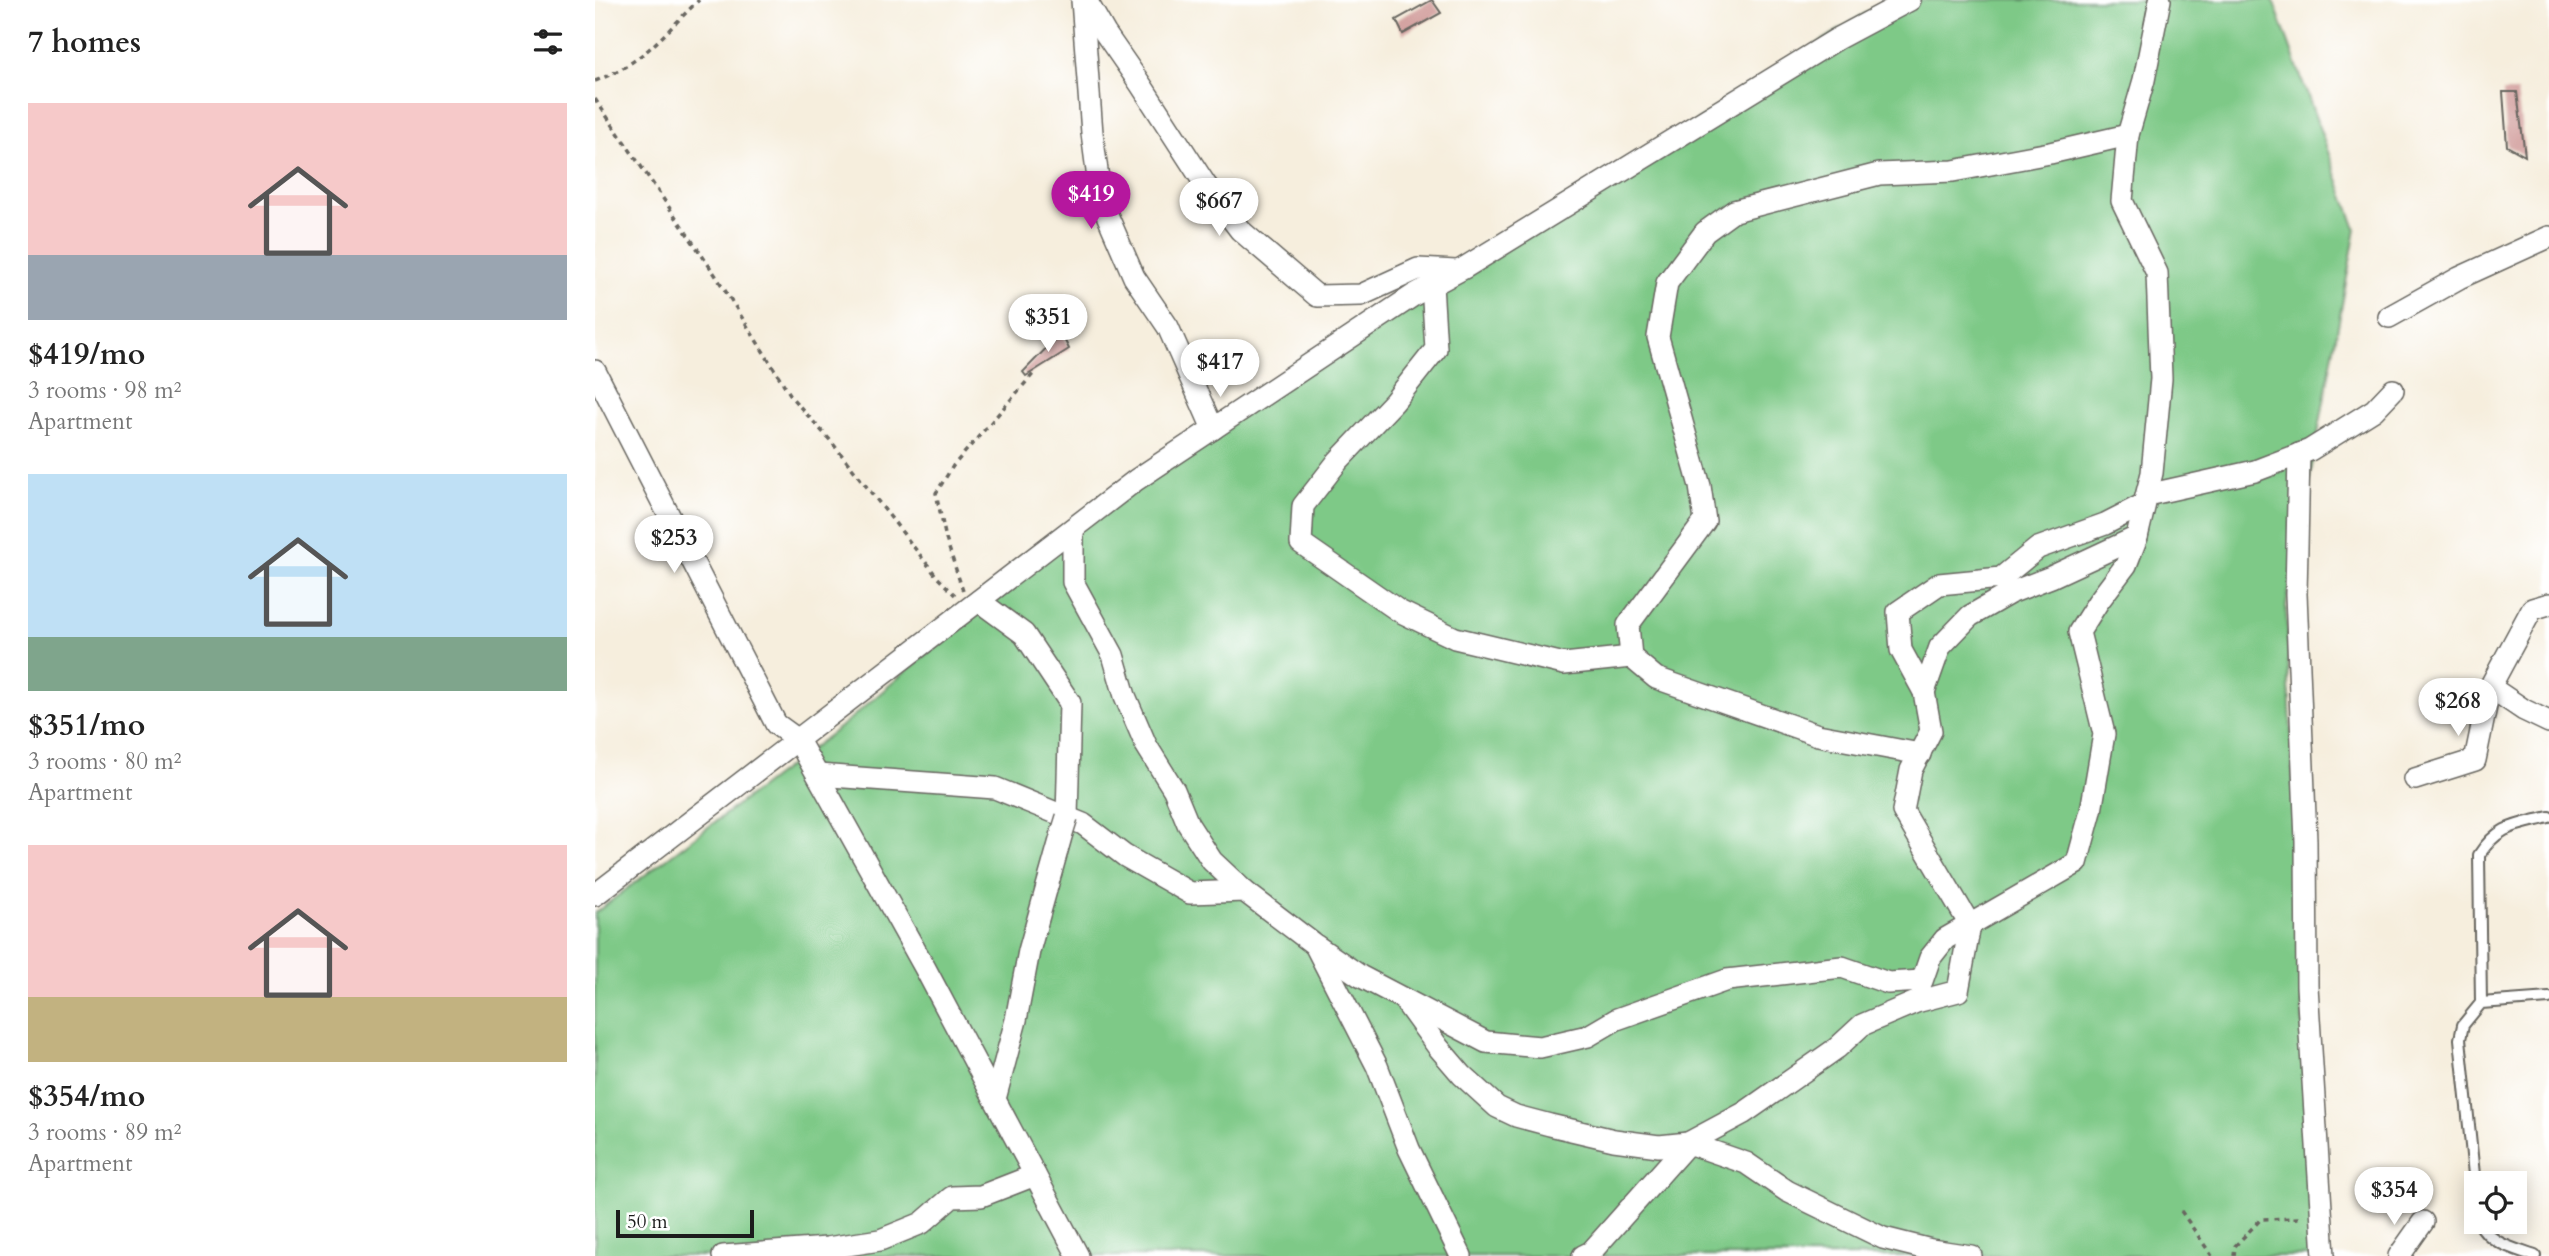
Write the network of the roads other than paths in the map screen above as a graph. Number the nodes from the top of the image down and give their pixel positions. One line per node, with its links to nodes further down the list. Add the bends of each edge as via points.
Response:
1 (1084, 0): 6 (street, via 1240,230 1317,296 1361,295 1418,269); 11 (street, via 1101,201 1134,277 1168,327)
2 (1910, 0): 6 (street, via 1837,39)
3 (2160, 0): 4 (street)
4 (2128, 135): 13 (street, via 2122,201 2157,273 2161,379); 18 (street, via 1953,171 1879,174 1734,211 1705,232 1667,283 1658,337 1700,486 1705,521 1628,625)
5 (2549, 237): 8 (street, via 2459,278)
6 (1458, 271): 7 (street)
7 (1432, 285): 11 (street); 18 (street, via 1436,349 1303,506 1301,543 1399,611 1455,638 1564,664)
8 (2389, 317)
9 (595, 371): 22 (street, via 776,724)
10 (2392, 390): 12 (street, via 2374,410)
11 (1213, 429): 14 (street)
12 (2299, 454): 13 (street, via 2255,471); 45 (street, via 2296,594 2307,986)
13 (2147, 495): 15 (street); 20 (street, via 2144,504 2105,524 2038,548 2001,578 1938,584 1898,612 1901,650)
14 (1073, 529): 17 (street); 27 (street, via 1073,582 1114,655 1146,745 1212,861)
15 (2137, 537): 20 (street, via 2010,593 1970,616 1940,647); 29 (street, via 2126,565 2079,632 2104,734 2077,863)
16 (2549, 604): 19 (street, via 2532,609)
17 (974, 605): 22 (street); 34 (street, via 1024,634 1070,703 1065,825 1032,938)
18 (1631, 657): 23 (street, via 1656,678 1818,735)
19 (2490, 687): 21 (street); 25 (street, via 2475,760)
20 (1924, 692): 23 (street, via 1931,732)
21 (2549, 722)
22 (798, 740): 24 (street); 28 (street)
23 (1920, 754): 29 (street, via 1911,771 1903,811)
24 (818, 775): 27 (street, via 995,788 1083,824 1125,856 1190,893); 34 (street)
25 (2415, 779)
26 (2549, 817): 33 (lane, via 2505,829 2489,839 2479,856)
27 (1244, 891): 30 (street)
28 (595, 895)
29 (1970, 925): 32 (street, via 1945,939 1930,958 1922,981 1888,983 1842,967 1727,980 1616,1019 1588,1036 1540,1048 1486,1042); 35 (street, via 1958,991 1916,1002 1862,1025 1744,1113)
30 (1315, 945): 32 (street); 42 (street, via 1377,1066 1409,1149)
31 (2549, 998): 33 (lane)
32 (1404, 1000): 35 (street, via 1462,1075 1497,1107 1516,1116 1614,1140 1659,1146)
33 (2481, 1003): 36 (lane, via 2463,1025 2460,1039)
34 (995, 1099): 37 (street)
35 (1688, 1143): 43 (street); 44 (street, via 1745,1163 1787,1191 1883,1238)
36 (2474, 1171)
37 (1035, 1175): 40 (street, via 981,1196 952,1198 922,1223 880,1240); 41 (street)
38 (2423, 1222): 46 (street)
39 (2487, 1234): 47 (lane, via 2495,1242)
40 (723, 1256)
41 (1078, 1256)
42 (1461, 1256)
43 (1584, 1256)
44 (1971, 1256)
45 (2324, 1256)
46 (2399, 1256)
47 (2535, 1256)

